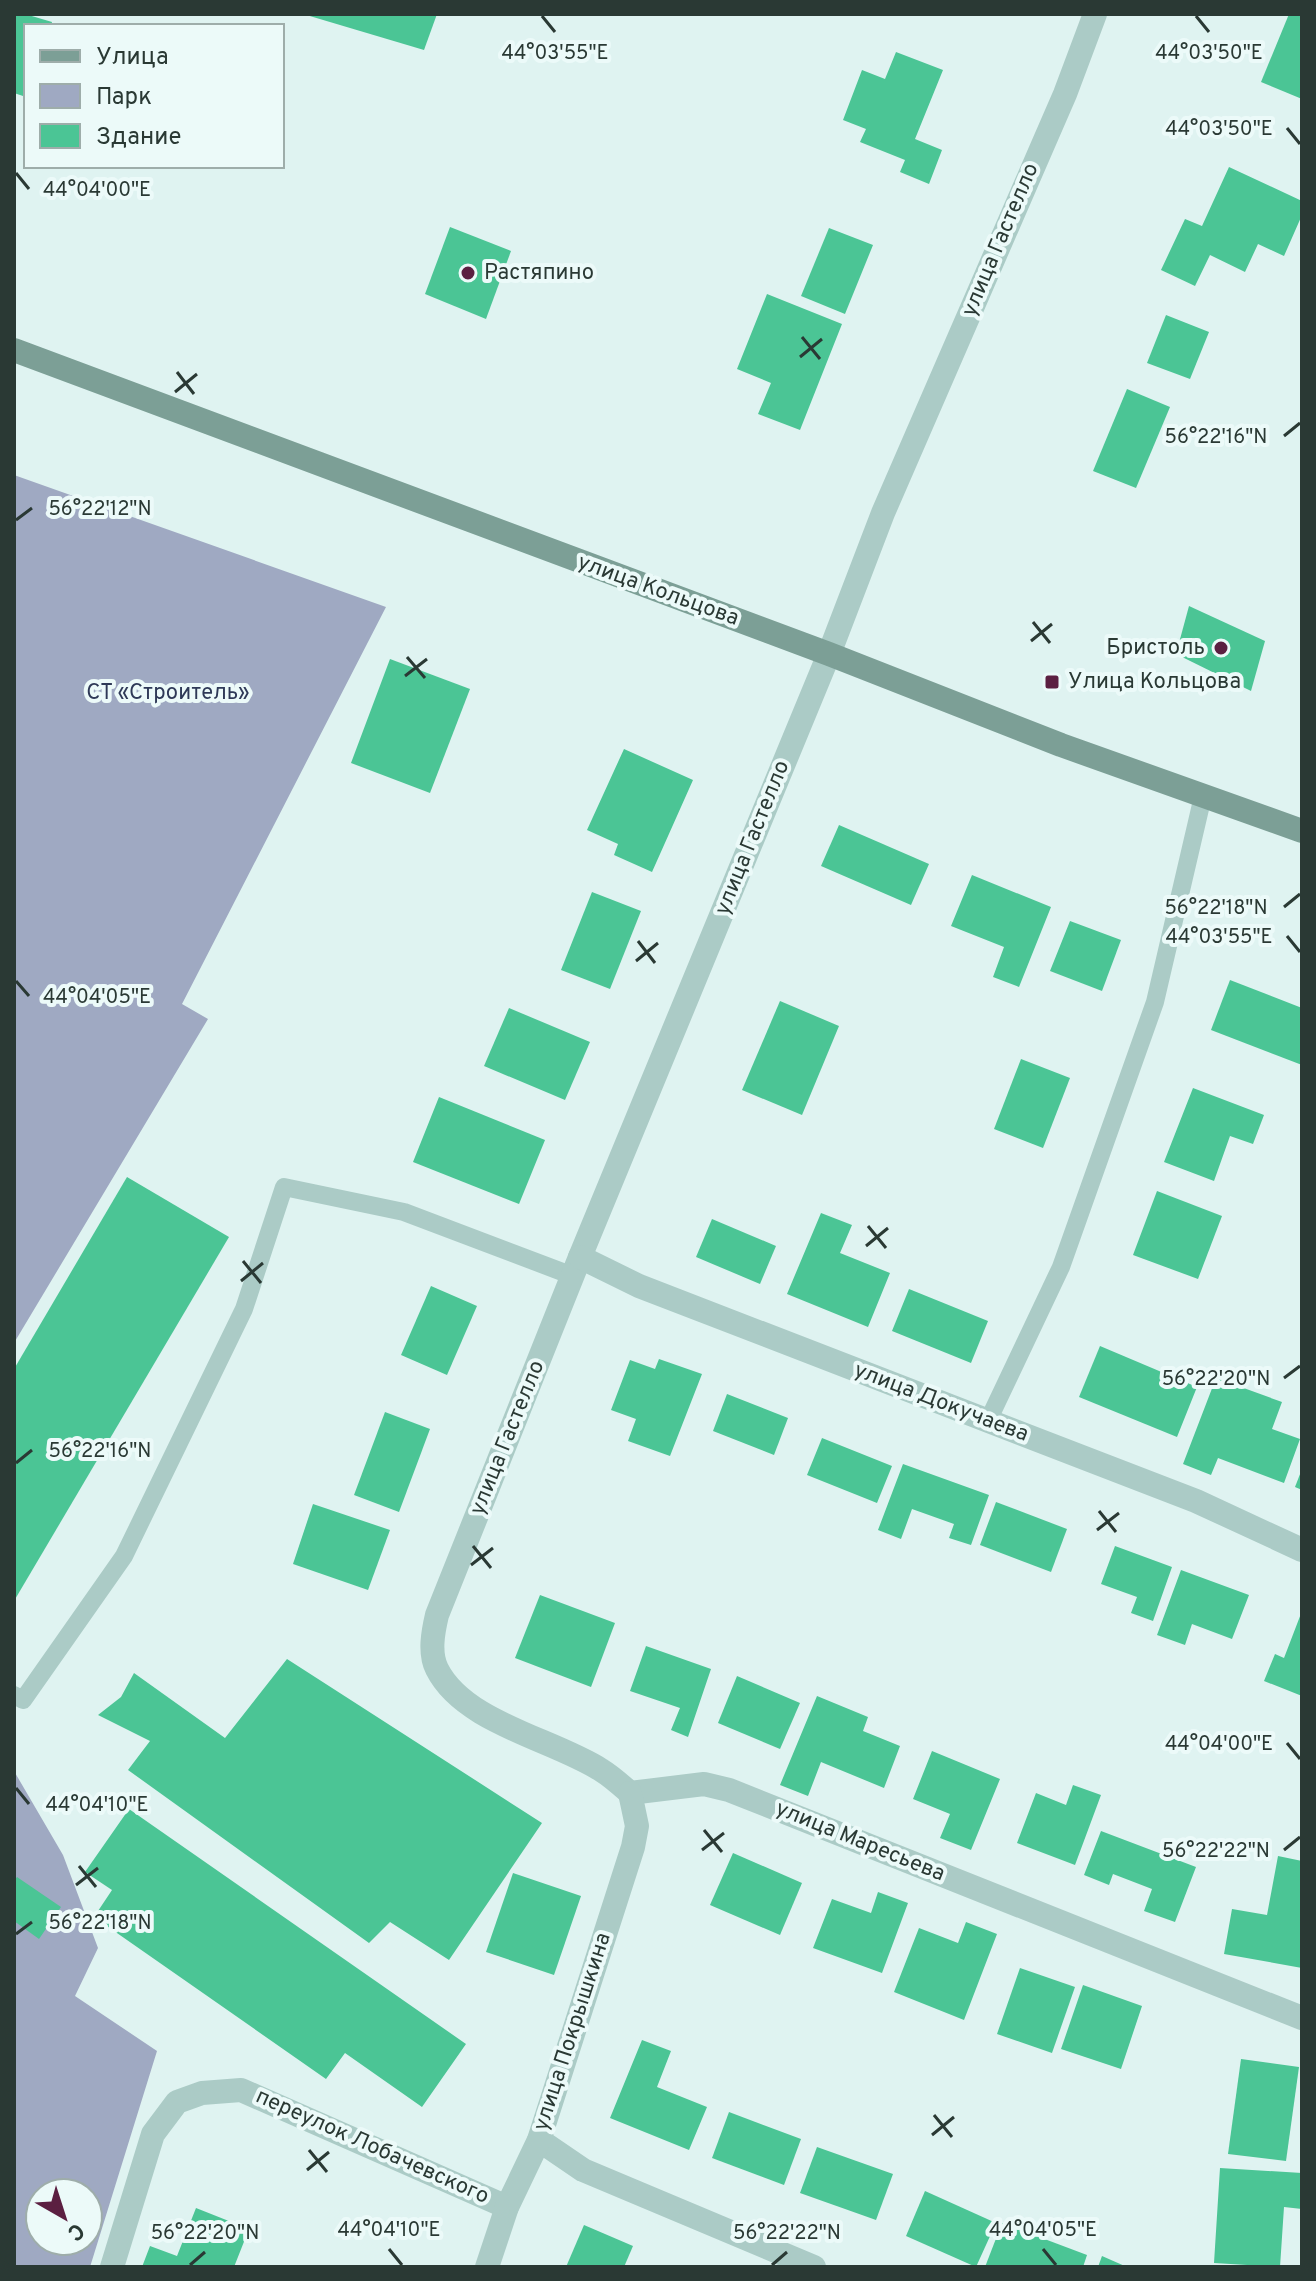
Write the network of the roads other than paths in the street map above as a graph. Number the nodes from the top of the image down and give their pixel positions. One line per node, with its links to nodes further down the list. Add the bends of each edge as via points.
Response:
1 (1095, 14): 3 (street, улица Гастелло, via 883,513)
2 (14, 350): 3 (main road, улица Кольцова)
3 (829, 654): 4 (main road, улица Кольцова); 6 (street, улица Гастелло)
4 (1203, 796): 5 (main road, улица Кольцова); 7 (lane, via 1155,1002 1061,1267)
5 (1302, 831)
6 (576, 1267): 7 (street, улица Докучаева, via 639,1286); 9 (lane, via 404,1212 284,1187 244,1309 124,1556 23,1700); 10 (street, улица Гастелло, via 437,1615 432,1642 436,1668 453,1692 477,1711 601,1770)
7 (988, 1421): 8 (street, улица Докучаева, via 1196,1501)
8 (1302, 1550)
9 (14, 1695)
10 (630, 1793): 11 (street, улица Маресьева, via 704,1784 729,1790); 12 (street, улица Покрышкина, via 637,1826 633,1847)
11 (1302, 2018)
12 (539, 2140): 13 (street, улица Покрышкина); 16 (street, via 583,2170)
13 (507, 2207): 14 (street, переулок Лобачевского, via 241,2090 202,2093 177,2102 153,2134); 15 (street, улица Покрышкина)
14 (112, 2267)
15 (487, 2267)
16 (814, 2267)

